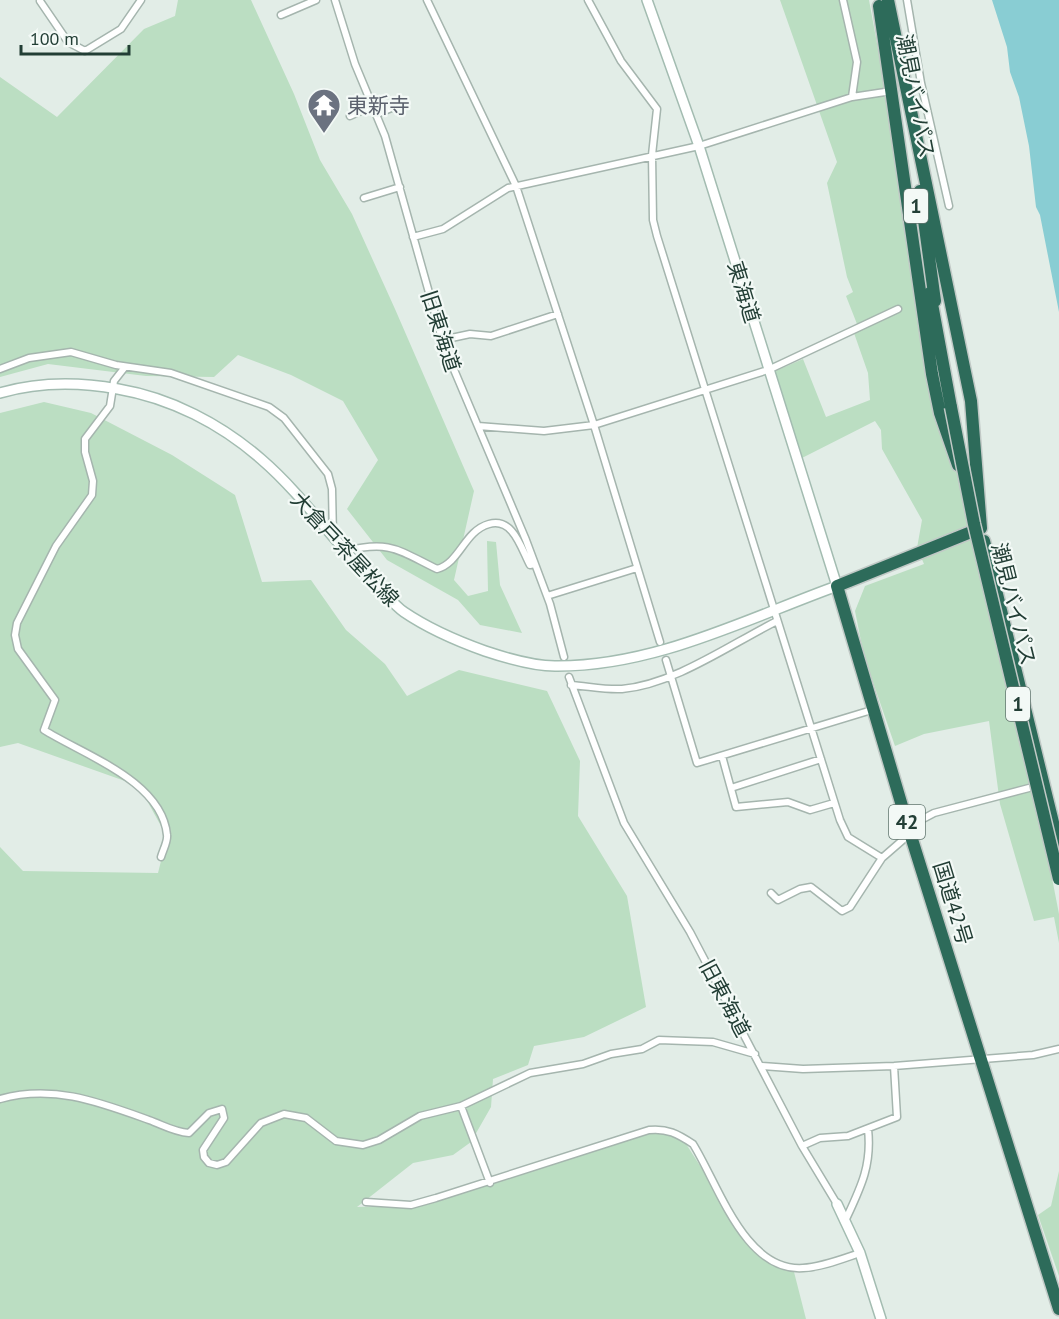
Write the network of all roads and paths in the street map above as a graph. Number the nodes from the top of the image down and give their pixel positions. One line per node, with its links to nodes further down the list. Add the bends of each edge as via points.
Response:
1 (141, 0): 9 (street, via 121,29 85,51 68,42)
2 (316, 0): 11 (street)
3 (335, 0): 15 (street, 旧東海道)
4 (427, 0): 21 (street)
5 (588, 0): 20 (street, via 621,61 657,109)
6 (647, 0): 19 (street, 東海道)
7 (843, 0): 14 (street, via 857,62)
8 (907, 0): 24 (street, via 918,83)
9 (40, 1)
10 (881, 2): 12 (highway, 1); 35 (highway, 潮見バイパス / 1); 38 (highway, via 932,374 940,413)
11 (281, 15)
12 (901, 70): 35 (highway, 潮見バイパス / 1); 38 (highway, via 970,401)
13 (885, 92): 14 (street)
14 (852, 98): 19 (street)
15 (374, 105): 17 (street, 旧東海道); 18 (street)
16 (396, 106): 17 (street)
17 (377, 114): 22 (street, 旧東海道)
18 (350, 116)
19 (699, 146): 20 (street); 31 (street, 東海道)
20 (652, 154): 21 (street); 33 (street, via 653,220)
21 (516, 186): 25 (street, via 493,195 443,229); 27 (street)
22 (400, 187): 23 (street); 25 (street, 旧東海道)
23 (364, 198)
24 (949, 206)
25 (414, 237): 28 (street, 旧東海道)
26 (898, 309): 31 (street)
27 (558, 314): 28 (street, via 491,336 470,334); 36 (street)
28 (441, 340): 37 (street, 旧東海道)
29 (125, 367): 30 (street, via 71,352 29,358); 32 (street); 39 (street, via 171,373 201,382 269,407 284,418 328,474)
30 (0, 369)
31 (768, 370): 33 (street); 43 (street, 東海道)
32 (113, 388): 34 (street, 大倉戸茶屋松線, via 62,384); 39 (street, 大倉戸茶屋松線, via 141,393 187,410 230,435 269,467); 62 (street, via 110,406 85,439 92,495 56,546 23,607 15,635 18,649 56,700 44,730 117,771 153,800 168,837)
33 (707, 391): 36 (street); 45 (street)
34 (0, 393)
35 (951, 406): 64 (highway, 潮見バイパス / 1, bridge)
36 (594, 425): 37 (street, via 544,431); 42 (street)
37 (478, 426): 41 (street, 旧東海道)
38 (981, 528): 43 (highway); 61 (highway, 1)
39 (333, 538): 40 (street, 大倉戸茶屋松線)
40 (345, 551): 41 (street, via 384,545 437,569 446,567 471,534 495,522 504,523 513,531 530,565); 45 (street, 大倉戸茶屋松線, via 403,611 452,639 502,657 552,666 591,664 669,649)
41 (535, 564): 44 (street, 旧東海道)
42 (637, 568): 44 (street); 47 (street)
43 (837, 586): 45 (street, 大倉戸茶屋松線); 53 (highway, 国道42号 / 42)
44 (547, 596): 48 (street, 旧東海道)
45 (773, 609): 46 (street)
46 (777, 621): 50 (street); 54 (street)
47 (660, 642)
48 (564, 657)
49 (666, 660): 50 (street)
50 (671, 676): 52 (street, via 620,689); 55 (street, via 697,763)
51 (569, 677): 52 (street, 旧東海道)
52 (571, 685): 67 (street, 旧東海道, via 624,823 690,932)
53 (875, 709): 54 (street); 60 (highway, 国道42号 / 42)
54 (812, 726): 55 (street); 56 (street)
55 (722, 756): 57 (street)
56 (821, 759): 57 (street); 59 (street)
57 (731, 788): 59 (street, via 736,807 789,802 810,810)
58 (1029, 788): 60 (street, via 934,813 919,821)
59 (834, 803): 63 (street, via 848,837)
60 (910, 833): 63 (street); 68 (highway, 国道42号 / 42)
61 (1059, 847)
62 (161, 857)
63 (882, 858): 65 (street, via 850,907 842,911 811,887 778,900)
64 (1059, 879)
65 (771, 893)
66 (1059, 1049): 68 (street)
67 (755, 1054): 69 (street, 旧東海道); 72 (street, via 712,1042 659,1040 642,1049 611,1053 584,1064 530,1073)
68 (981, 1058): 70 (street); 80 (highway, 国道42号 / 42)
69 (762, 1066): 70 (street); 74 (street, 旧東海道)
70 (894, 1066): 73 (street, via 897,1117)
71 (0, 1099): 72 (street, via 44,1091 73,1096 189,1133 209,1113 222,1109 224,1118 203,1150 209,1163 217,1165 226,1162 272,1116 306,1118 336,1141 363,1145 420,1116)
72 (461, 1106): 75 (street)
73 (868, 1129): 74 (street, via 848,1136 820,1138); 78 (street, via 867,1170)
74 (802, 1146): 77 (street, 旧東海道)
75 (490, 1183): 76 (street, via 411,1205); 79 (street, via 663,1128 693,1144 743,1236 758,1253 786,1267 801,1268)
76 (366, 1202)
77 (837, 1204): 78 (street, 旧東海道)
78 (846, 1219): 79 (street, 旧東海道)
79 (861, 1253): 81 (street, 旧東海道)
80 (1059, 1309)
81 (881, 1319)

